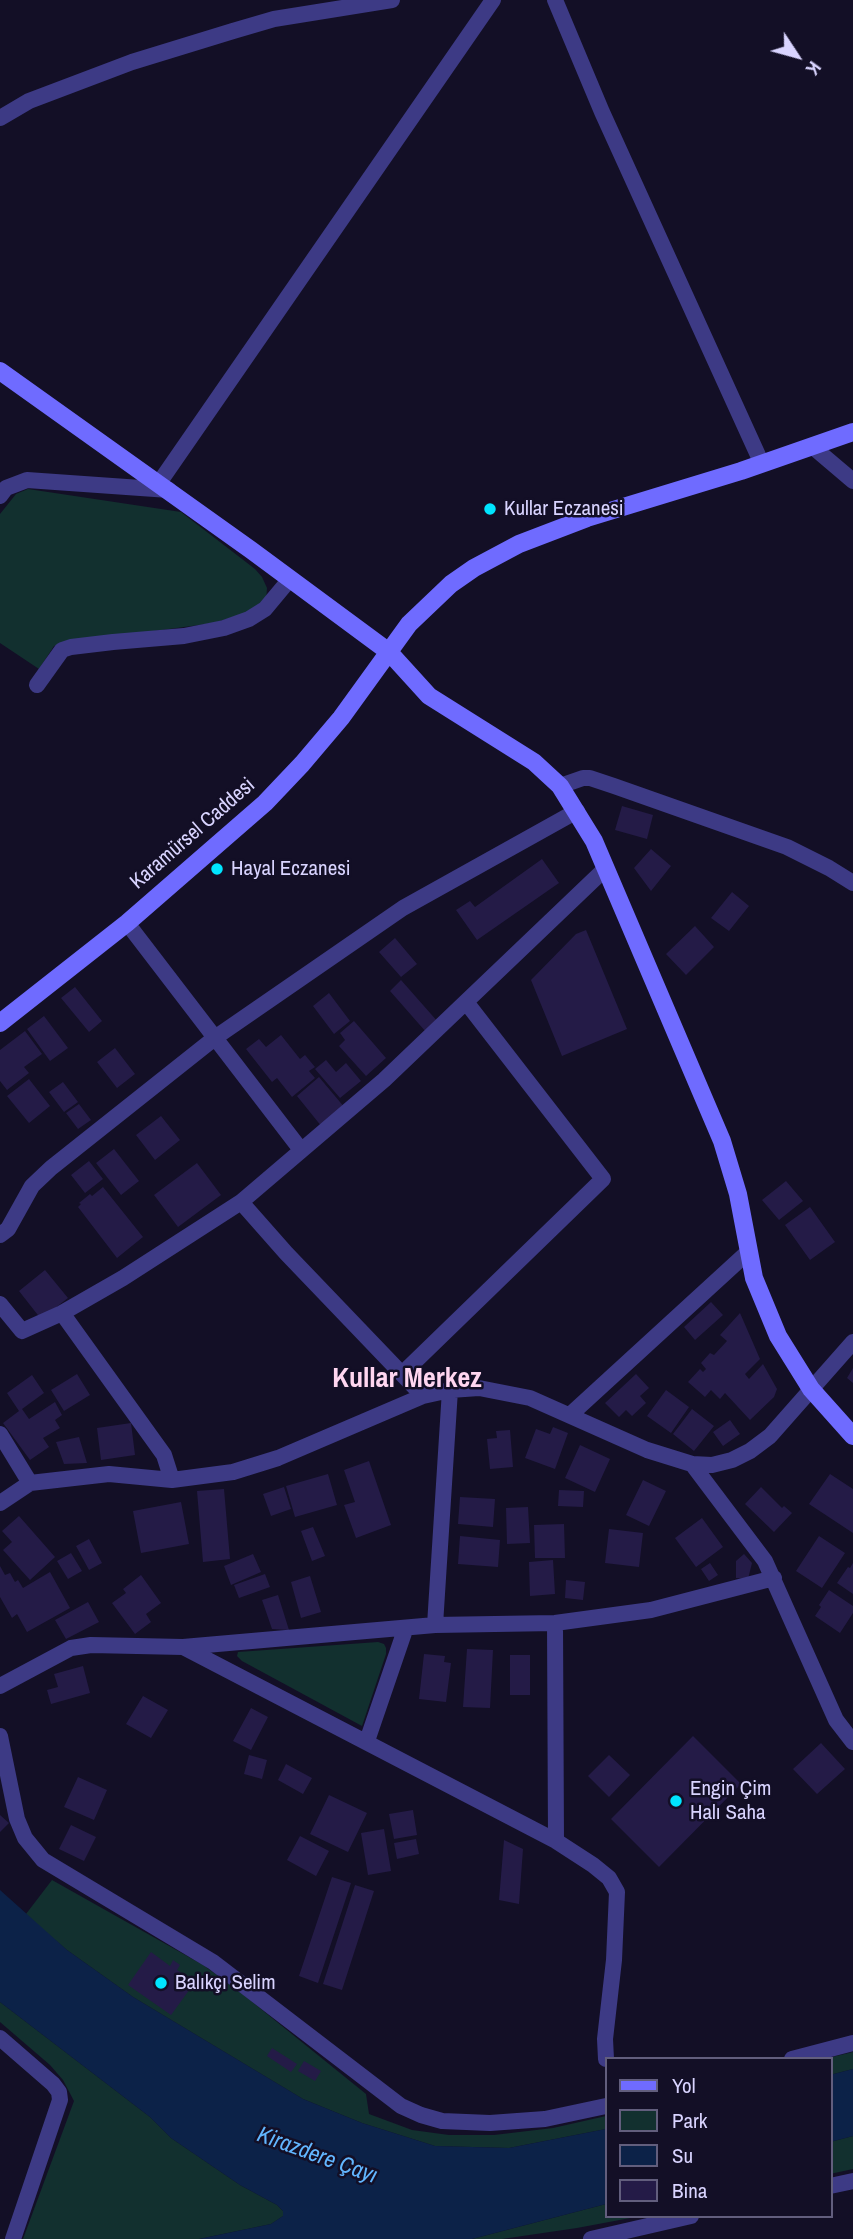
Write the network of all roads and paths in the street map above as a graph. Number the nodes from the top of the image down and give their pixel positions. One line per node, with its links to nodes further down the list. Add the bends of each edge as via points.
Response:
1 (392, 0): 4 (street, via 274,19 233,31 132,62 29,101)
2 (493, 0): 10 (street)
3 (555, 0): 8 (street)
4 (0, 118)
5 (0, 371): 10 (main road)
6 (853, 432): 7 (main road, Karamürsel Caddesi)
7 (813, 447): 8 (main road, Karamürsel Caddesi); 9 (street)
8 (762, 464): 13 (main road, Karamürsel Caddesi, via 519,544 451,584 409,624)
9 (853, 481)
10 (164, 486): 11 (street, via 27,480 6,488); 12 (main road)
11 (0, 496)
12 (290, 579): 13 (main road); 14 (street, via 265,609 224,628 62,650)
13 (389, 652): 15 (main road, via 429,696 534,762); 19 (main road, Karamürsel Caddesi, via 341,718 265,803)
14 (37, 685)
15 (560, 786): 16 (main road); 18 (street, via 590,778 787,847)
16 (577, 811): 17 (main road); 22 (street, via 403,908)
17 (606, 867): 20 (street); 26 (main road, via 722,1141)
18 (853, 883)
19 (127, 922): 21 (main road, Karamürsel Caddesi); 22 (street)
20 (466, 1002): 23 (street); 30 (street, via 603,1179)
21 (0, 1023)
22 (216, 1037): 23 (street); 25 (street, via 51,1168 32,1186)
23 (301, 1150): 24 (street)
24 (241, 1202): 28 (street); 30 (street)
25 (0, 1235)
26 (748, 1252): 31 (main road, via 778,1336); 34 (street)
27 (0, 1304): 28 (street, via 22,1331)
28 (62, 1313): 38 (street, via 164,1455)
29 (853, 1342): 31 (street)
30 (403, 1373): 33 (street)
31 (811, 1389): 36 (main road); 37 (street, via 770,1436 750,1451 712,1465)
32 (450, 1390): 33 (street); 34 (street, via 516,1393); 43 (street)
33 (423, 1396): 38 (street, via 278,1458 233,1472)
34 (570, 1415): 37 (street, via 630,1444)
35 (0, 1434): 39 (street)
36 (853, 1436)
37 (692, 1464): 41 (street)
38 (172, 1480): 39 (street, via 109,1474)
39 (30, 1483): 40 (street)
40 (0, 1503)
41 (774, 1578): 42 (street, via 651,1610); 49 (street, via 836,1720)
42 (555, 1623): 43 (street); 50 (street)
43 (435, 1625): 44 (street)
44 (405, 1630): 45 (street); 48 (street)
45 (183, 1647): 46 (street, via 71,1648); 48 (street)
46 (0, 1686)
47 (0, 1736): 55 (street, via 17,1819 43,1860 213,1962 401,2106 442,2121 490,2123 545,2119)
48 (367, 1741): 50 (street)
49 (853, 1742)
50 (556, 1841): 53 (street, via 609,1878 617,1892)
51 (0, 2038): 61 (street, via 53,2084 60,2100)
52 (853, 2043): 54 (street)
53 (606, 2057)
54 (800, 2057)
55 (604, 2106)
56 (853, 2181): 57 (street)
57 (832, 2186)
58 (682, 2218): 62 (street)
59 (0, 2238): 60 (street)
60 (7, 2239)
61 (13, 2239)
62 (591, 2239)

